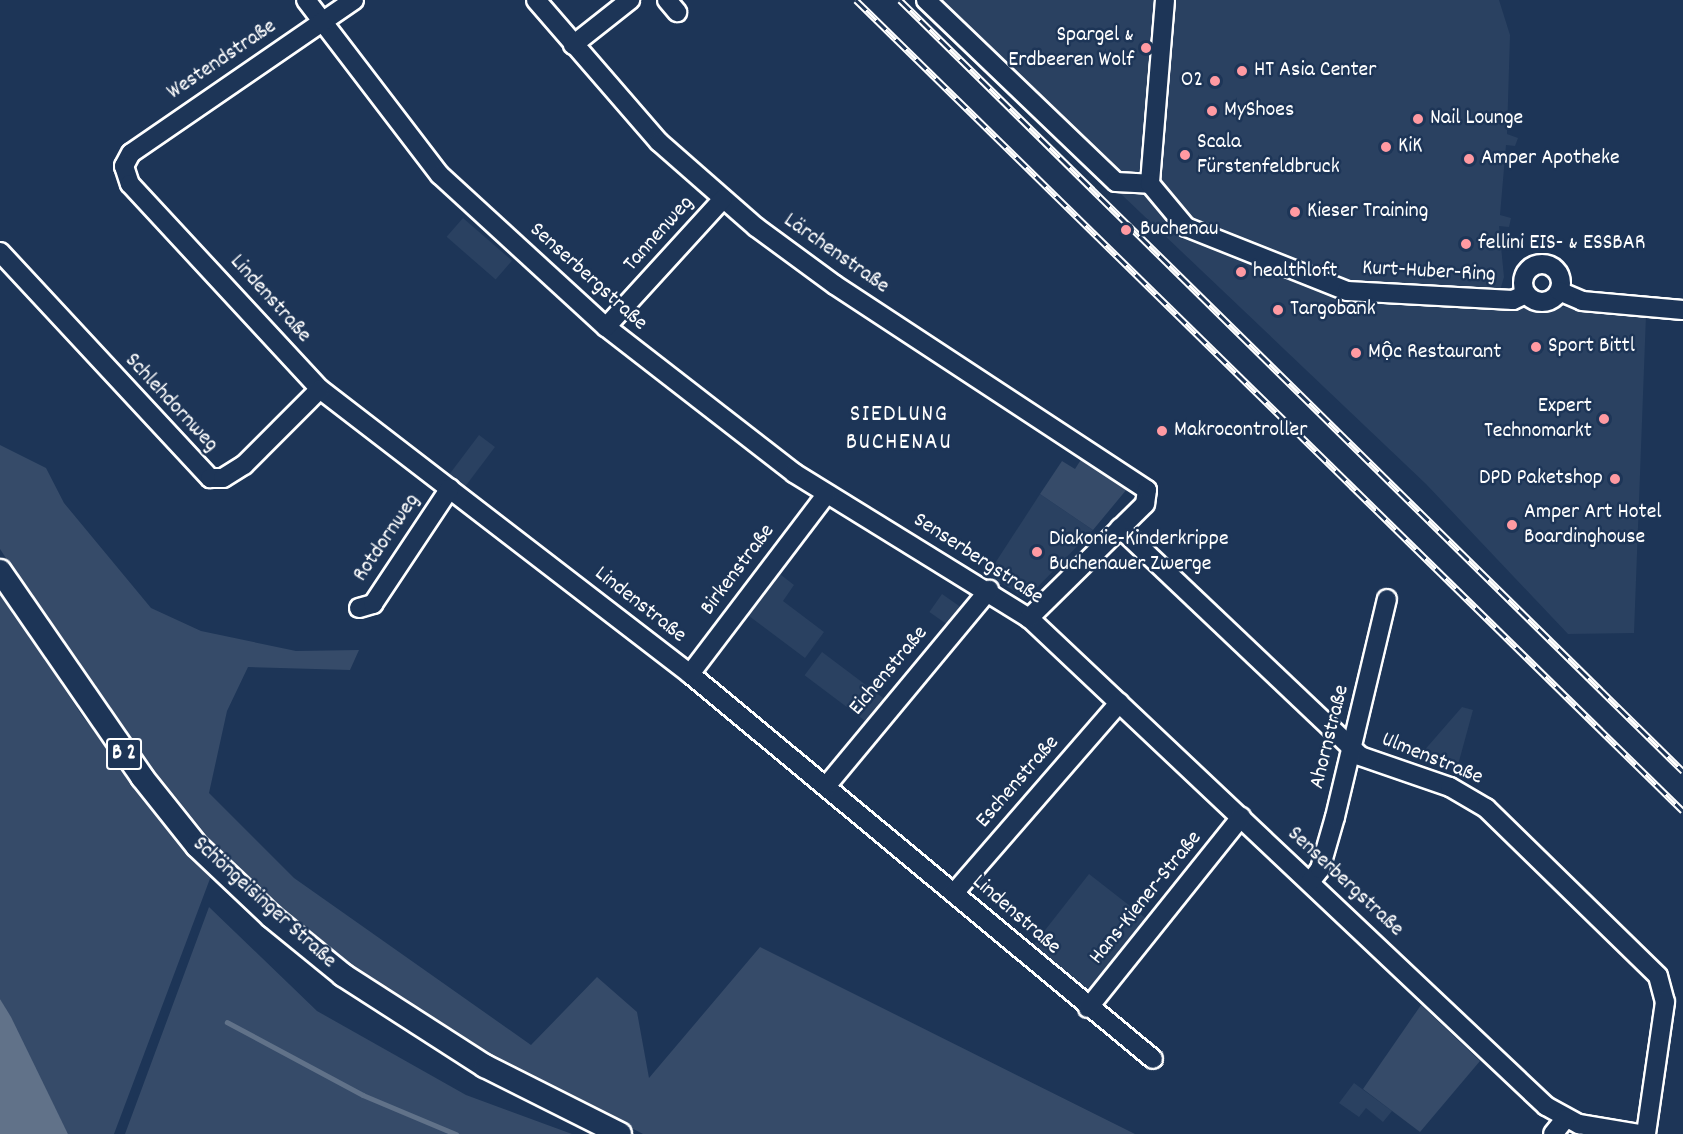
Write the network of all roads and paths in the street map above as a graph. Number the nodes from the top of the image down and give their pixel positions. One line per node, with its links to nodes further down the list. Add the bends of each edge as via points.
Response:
1 (306, 0): 7 (street, Senserbergstraße)
2 (354, 0): 7 (street, Westendstraße)
3 (536, 0): 8 (street, Lärchenstraße)
4 (630, 0): 8 (street)
5 (926, 0): 10 (street, via 1116,182)
6 (1165, 0): 10 (street)
7 (322, 22): 9 (street, Westendstraße, via 130,153); 16 (street, Senserbergstraße, via 440,175)
8 (573, 45): 11 (street, Lärchenstraße, via 654,137)
9 (124, 166): 17 (street, Lindenstraße, via 129,184)
10 (1150, 184): 14 (street, Kurt-Huber-Ring, via 1186,227 1347,291 1513,300)
11 (723, 199): 16 (street, Tannenweg); 20 (street, Lärchenstraße, via 835,285 1142,484 1149,497)
12 (0, 252): 17 (street, Schlehdornweg, via 210,478 223,478 244,465)
13 (1559, 291): 14 (street, via 1543,302); 14 (street, via 1556,260 1526,271); 15 (street, via 1582,301)
14 (1526, 294)
15 (1683, 310)
16 (606, 327): 19 (street, Senserbergstraße)
17 (320, 389): 18 (street, Lindenstraße)
18 (450, 488): 24 (street, Rotdornweg, via 373,604); 26 (street, Lindenstraße)
19 (826, 495): 22 (street, Senserbergstraße); 26 (street, Birkenstraße)
20 (1120, 528): 25 (street); 28 (street, Ulmenstraße)
21 (0, 571): 36 (main road, Schöngeisinger Straße / B 2, via 142,777 197,846 272,917 343,975 485,1066)
22 (989, 590): 25 (street, Senserbergstraße); 29 (street, Eichenstraße)
23 (1387, 599): 28 (street, Ahornstraße)
24 (360, 608)
25 (1029, 618): 27 (street, Senserbergstraße)
26 (690, 674): 29 (street, Lindenstraße)
27 (1119, 703): 30 (street, Senserbergstraße); 32 (street, Eschenstraße)
28 (1353, 748): 31 (street, Ahornstraße, via 1320,869); 39 (street, Ulmenstraße, via 1360,756 1450,787 1486,808 1658,976 1665,1002)
29 (827, 785): 32 (street, Lindenstraße)
30 (1241, 817): 31 (street, Senserbergstraße); 33 (street, Hans-Kiener-Straße)
31 (1310, 882): 35 (street, Senserbergstraße)
32 (954, 893): 33 (street, Lindenstraße)
33 (1088, 1008): 34 (street, Lindenstraße)
34 (1153, 1059)
35 (1565, 1119): 37 (street); 38 (street)
36 (620, 1134)
37 (1553, 1134)
38 (1640, 1134)
39 (1646, 1134)

